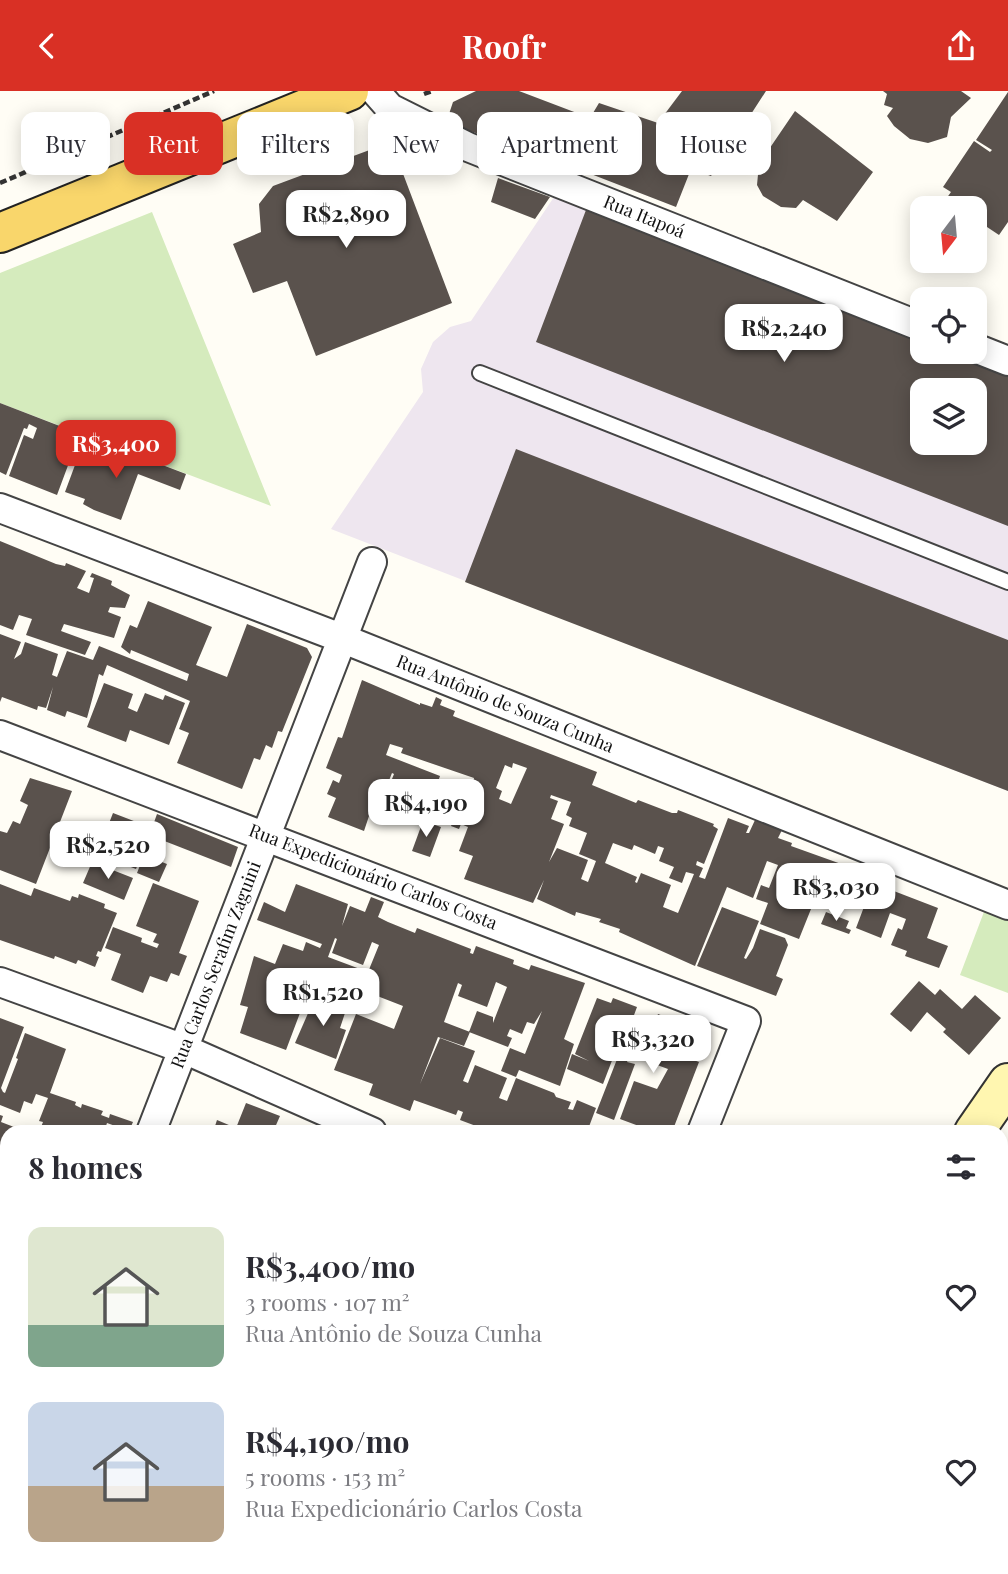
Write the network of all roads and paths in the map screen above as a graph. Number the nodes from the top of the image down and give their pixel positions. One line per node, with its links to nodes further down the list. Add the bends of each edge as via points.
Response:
1 (214, 91): 7 (path)
2 (293, 91): 8 (main road)
3 (349, 91): 9 (main road)
4 (375, 91): 10 (street, Rua Itapoá, via 390,108 468,147)
5 (432, 91): 6 (path)
6 (424, 94)
7 (0, 183)
8 (0, 208)
9 (0, 233)
10 (910, 322)
11 (987, 353): 12 (street)
12 (1008, 361)
13 (480, 373): 16 (lane)
14 (0, 508): 17 (street, Rua Antônio de Souza Cunha)
15 (372, 562): 17 (street, Rua Carlos Serafim Zaguini)
16 (1008, 582)
17 (341, 638): 19 (street, Rua Carlos Serafim Zaguini); 20 (street, Rua Antônio de Souza Cunha)
18 (0, 734): 19 (street, Rua Expedicionário Carlos Costa)
19 (266, 835): 22 (street, Rua Carlos Serafim Zaguini); 26 (street, Rua Expedicionário Carlos Costa, via 746,1021)
20 (1008, 905)
21 (0, 982): 22 (street)
22 (184, 1049): 24 (street, Rua Carlos Serafim Zaguini); 25 (street)
23 (1008, 1083): 27 (main road)
24 (154, 1125)
25 (356, 1125)
26 (705, 1125)
27 (979, 1125)

